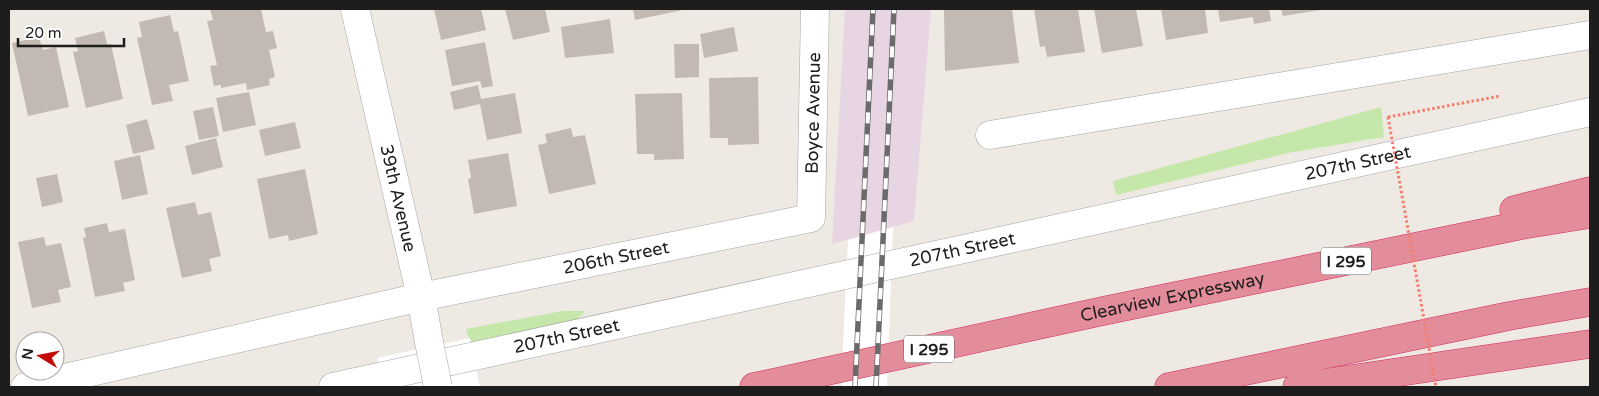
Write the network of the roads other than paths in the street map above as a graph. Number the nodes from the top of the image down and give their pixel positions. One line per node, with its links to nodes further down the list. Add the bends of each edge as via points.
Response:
1 (355, 9): 9 (street, 39th Avenue)
2 (815, 9): 8 (street, Boyce Avenue)
3 (1590, 35): 5 (street)
4 (1590, 112): 14 (street, 207th Street)
5 (990, 135)
6 (1590, 191): 11 (highway)
7 (1590, 214): 11 (highway, Clearview Expressway / I 295)
8 (811, 218): 9 (street, 206th Street)
9 (421, 298): 13 (street, 206th Street); 15 (street, 39th Avenue, bridge)
10 (1590, 302): 17 (highway)
11 (1103, 311): 16 (highway, Clearview Expressway / I 295)
12 (1590, 344): 18 (highway)
13 (26, 387)
14 (333, 387)
15 (438, 387)
16 (754, 387)
17 (1169, 387)
18 (1297, 387)

